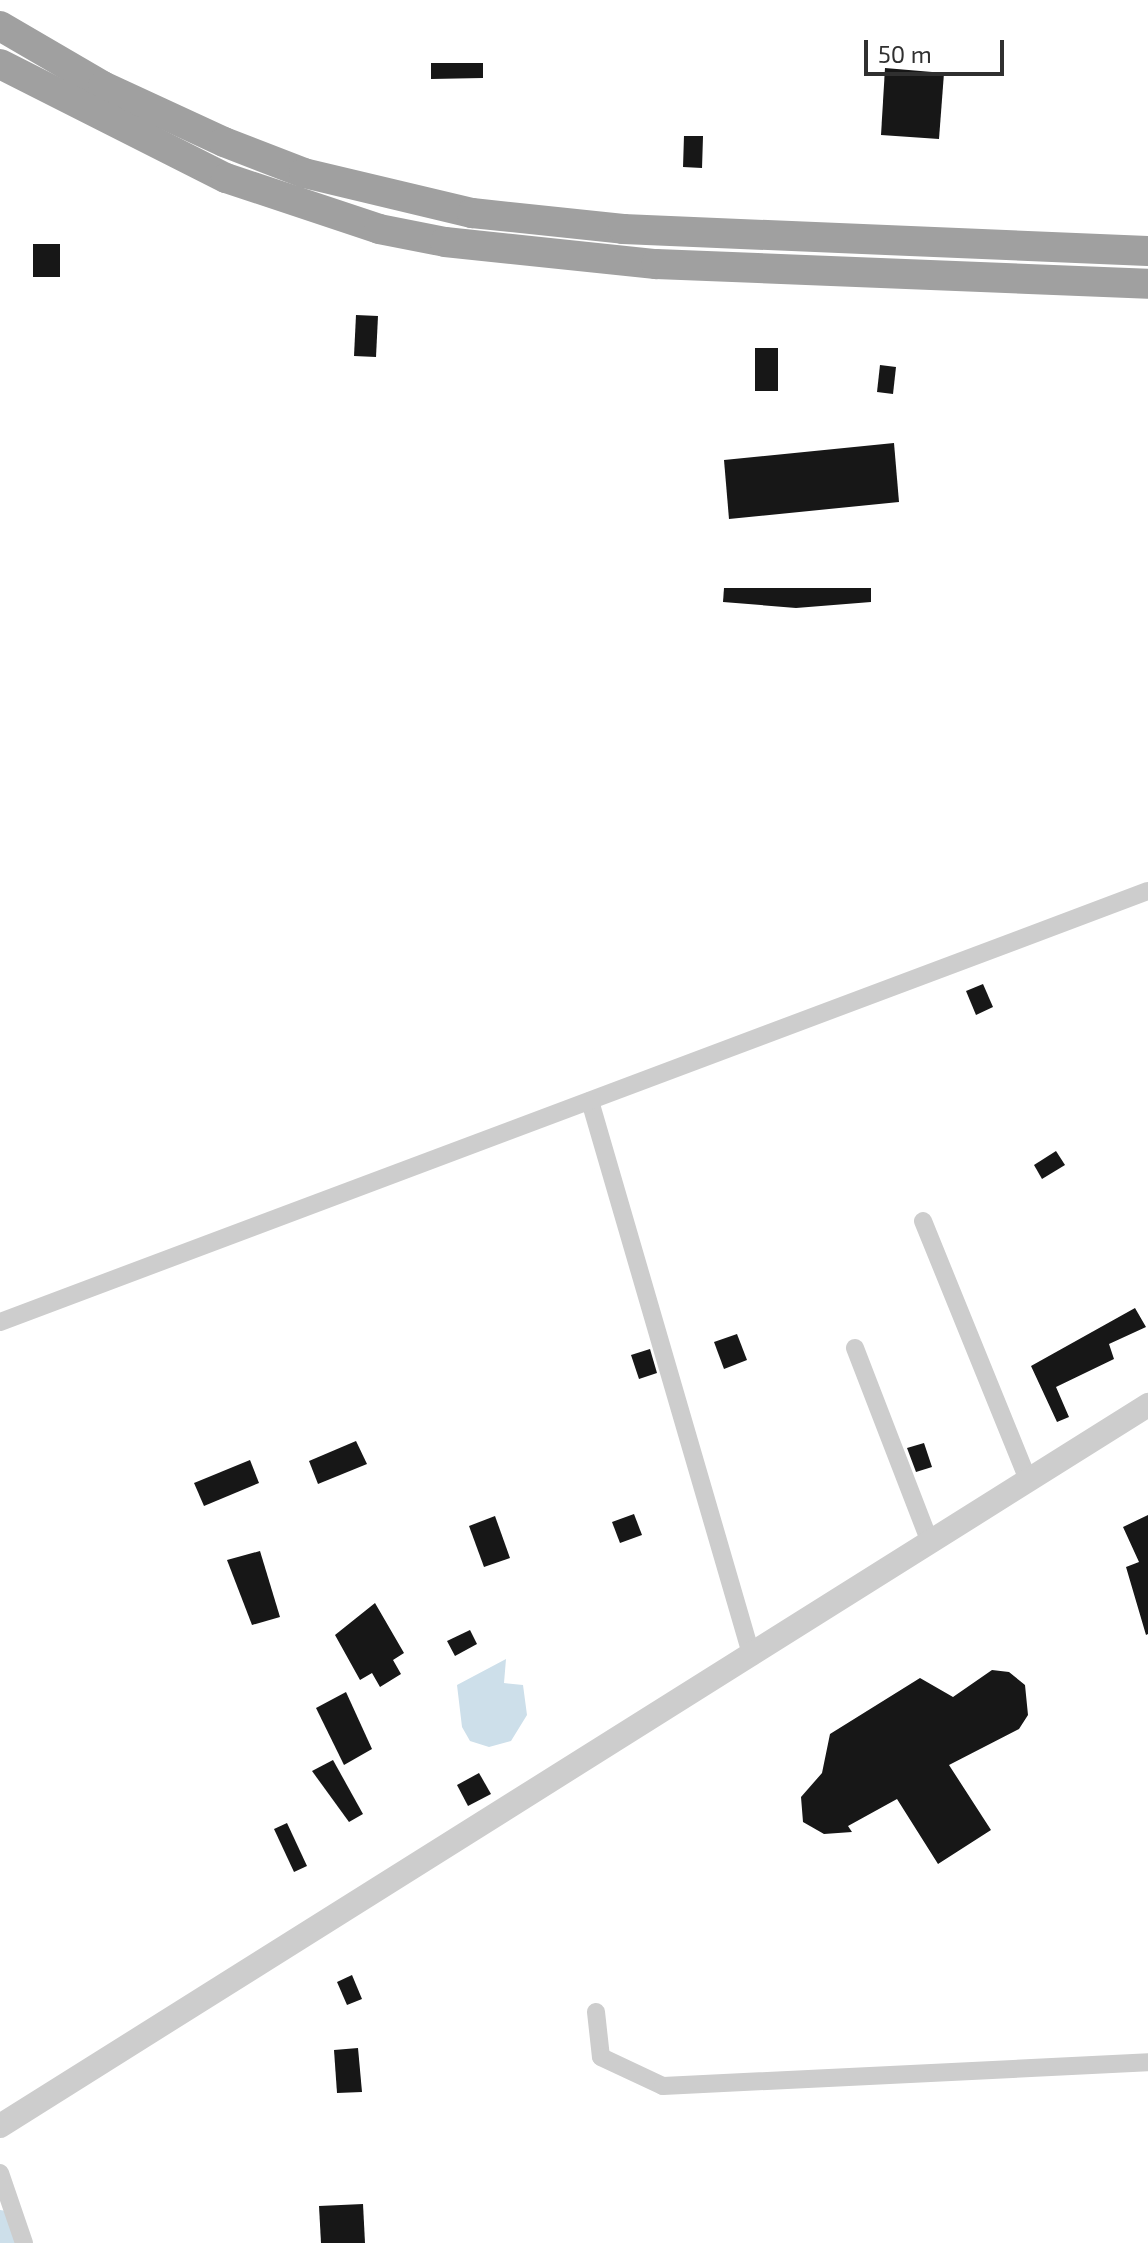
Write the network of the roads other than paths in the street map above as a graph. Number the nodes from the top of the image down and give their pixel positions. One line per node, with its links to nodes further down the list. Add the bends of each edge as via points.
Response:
1 (0, 26): 3 (highway, via 103,86 236,147 316,176 472,213 638,229)
2 (0, 64): 4 (highway, via 226,178 366,225 445,242 699,266)
3 (1148, 251)
4 (1148, 284)
5 (1148, 891): 6 (street)
6 (590, 1101): 8 (street); 13 (street)
7 (923, 1221): 11 (street)
8 (0, 1322)
9 (855, 1348): 12 (street)
10 (1148, 1405): 11 (street)
11 (1029, 1482): 12 (street)
12 (930, 1542): 13 (street)
13 (752, 1657): 16 (street)
14 (596, 2012): 15 (street, via 601,2057 663,2086)
15 (1148, 2062)
16 (0, 2126)
17 (0, 2173): 18 (street)
18 (24, 2243)

